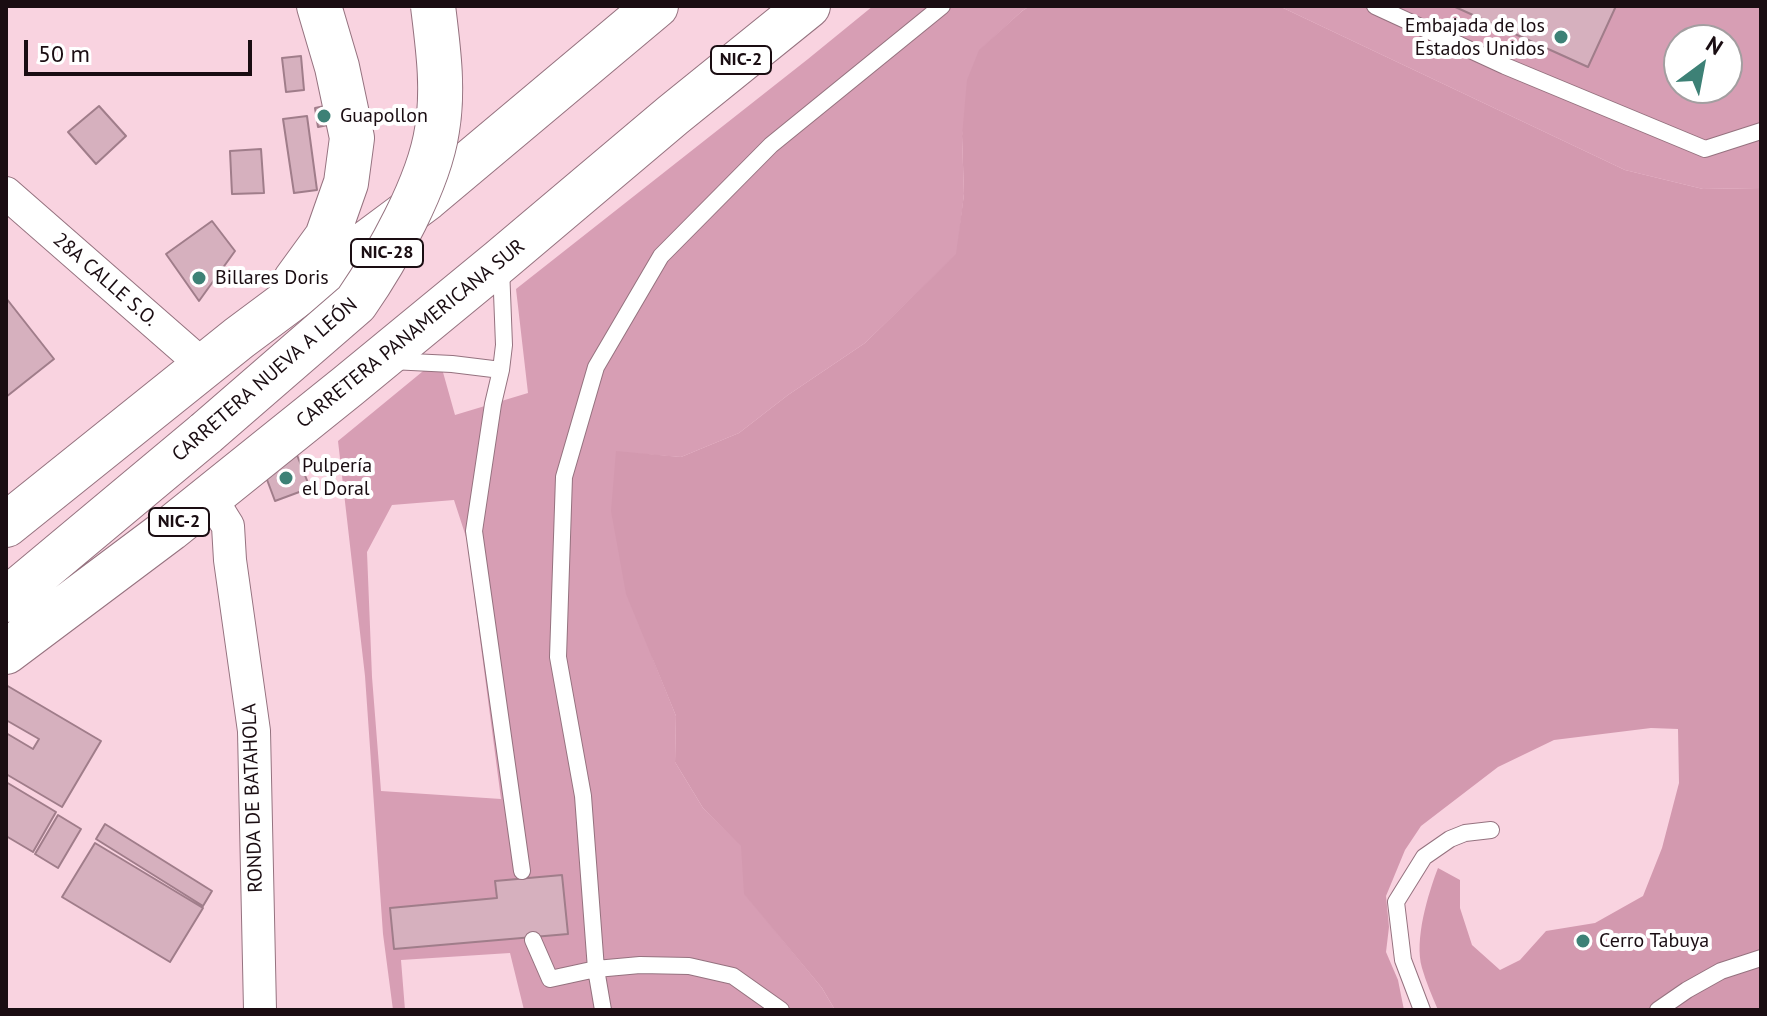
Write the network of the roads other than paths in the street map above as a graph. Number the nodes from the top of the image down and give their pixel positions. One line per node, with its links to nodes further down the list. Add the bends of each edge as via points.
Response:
1 (319, 6): 10 (highway, NIC-28, via 352,138 346,183 327,237 296,280)
2 (433, 6): 16 (highway, CARRETERA NUEVA A LEÓN / NIC-28, bridge, via 440,66 437,130 405,219 356,303)
3 (656, 6): 10 (highway, via 427,198)
4 (808, 6): 9 (highway, CARRETERA PANAMERICANA SUR / NIC-2)
5 (942, 6): 22 (lane, via 771,145 661,256 596,367 564,477 558,657 583,796)
6 (1375, 6): 7 (lane, via 1705,149)
7 (1761, 131)
8 (6, 193): 12 (street, 28A CALLE S.O.)
9 (500, 261): 11 (highway, CARRETERA PANAMERICANA SUR / NIC-2); 13 (lane)
10 (239, 338): 12 (highway)
11 (379, 361): 13 (lane); 14 (highway, CARRETERA PANAMERICANA SUR / NIC-2)
12 (205, 367): 15 (highway)
13 (501, 370): 19 (lane, via 474,531)
14 (210, 497): 17 (highway, CARRETERA PANAMERICANA SUR / NIC-2); 23 (street, RONDA DE BATAHOLA, via 228,526 254,731)
15 (6, 525)
16 (6, 600)
17 (6, 652)
18 (1491, 830): 26 (lane, via 1450,839 1424,857 1396,902 1403,960)
19 (522, 871)
20 (533, 940): 22 (lane, via 550,979)
21 (1761, 958): 27 (lane, via 1721,971)
22 (596, 969): 24 (lane); 25 (lane, via 689,966 733,976)
23 (260, 1010)
24 (603, 1010)
25 (781, 1010)
26 (1422, 1010)
27 (1658, 1010)

